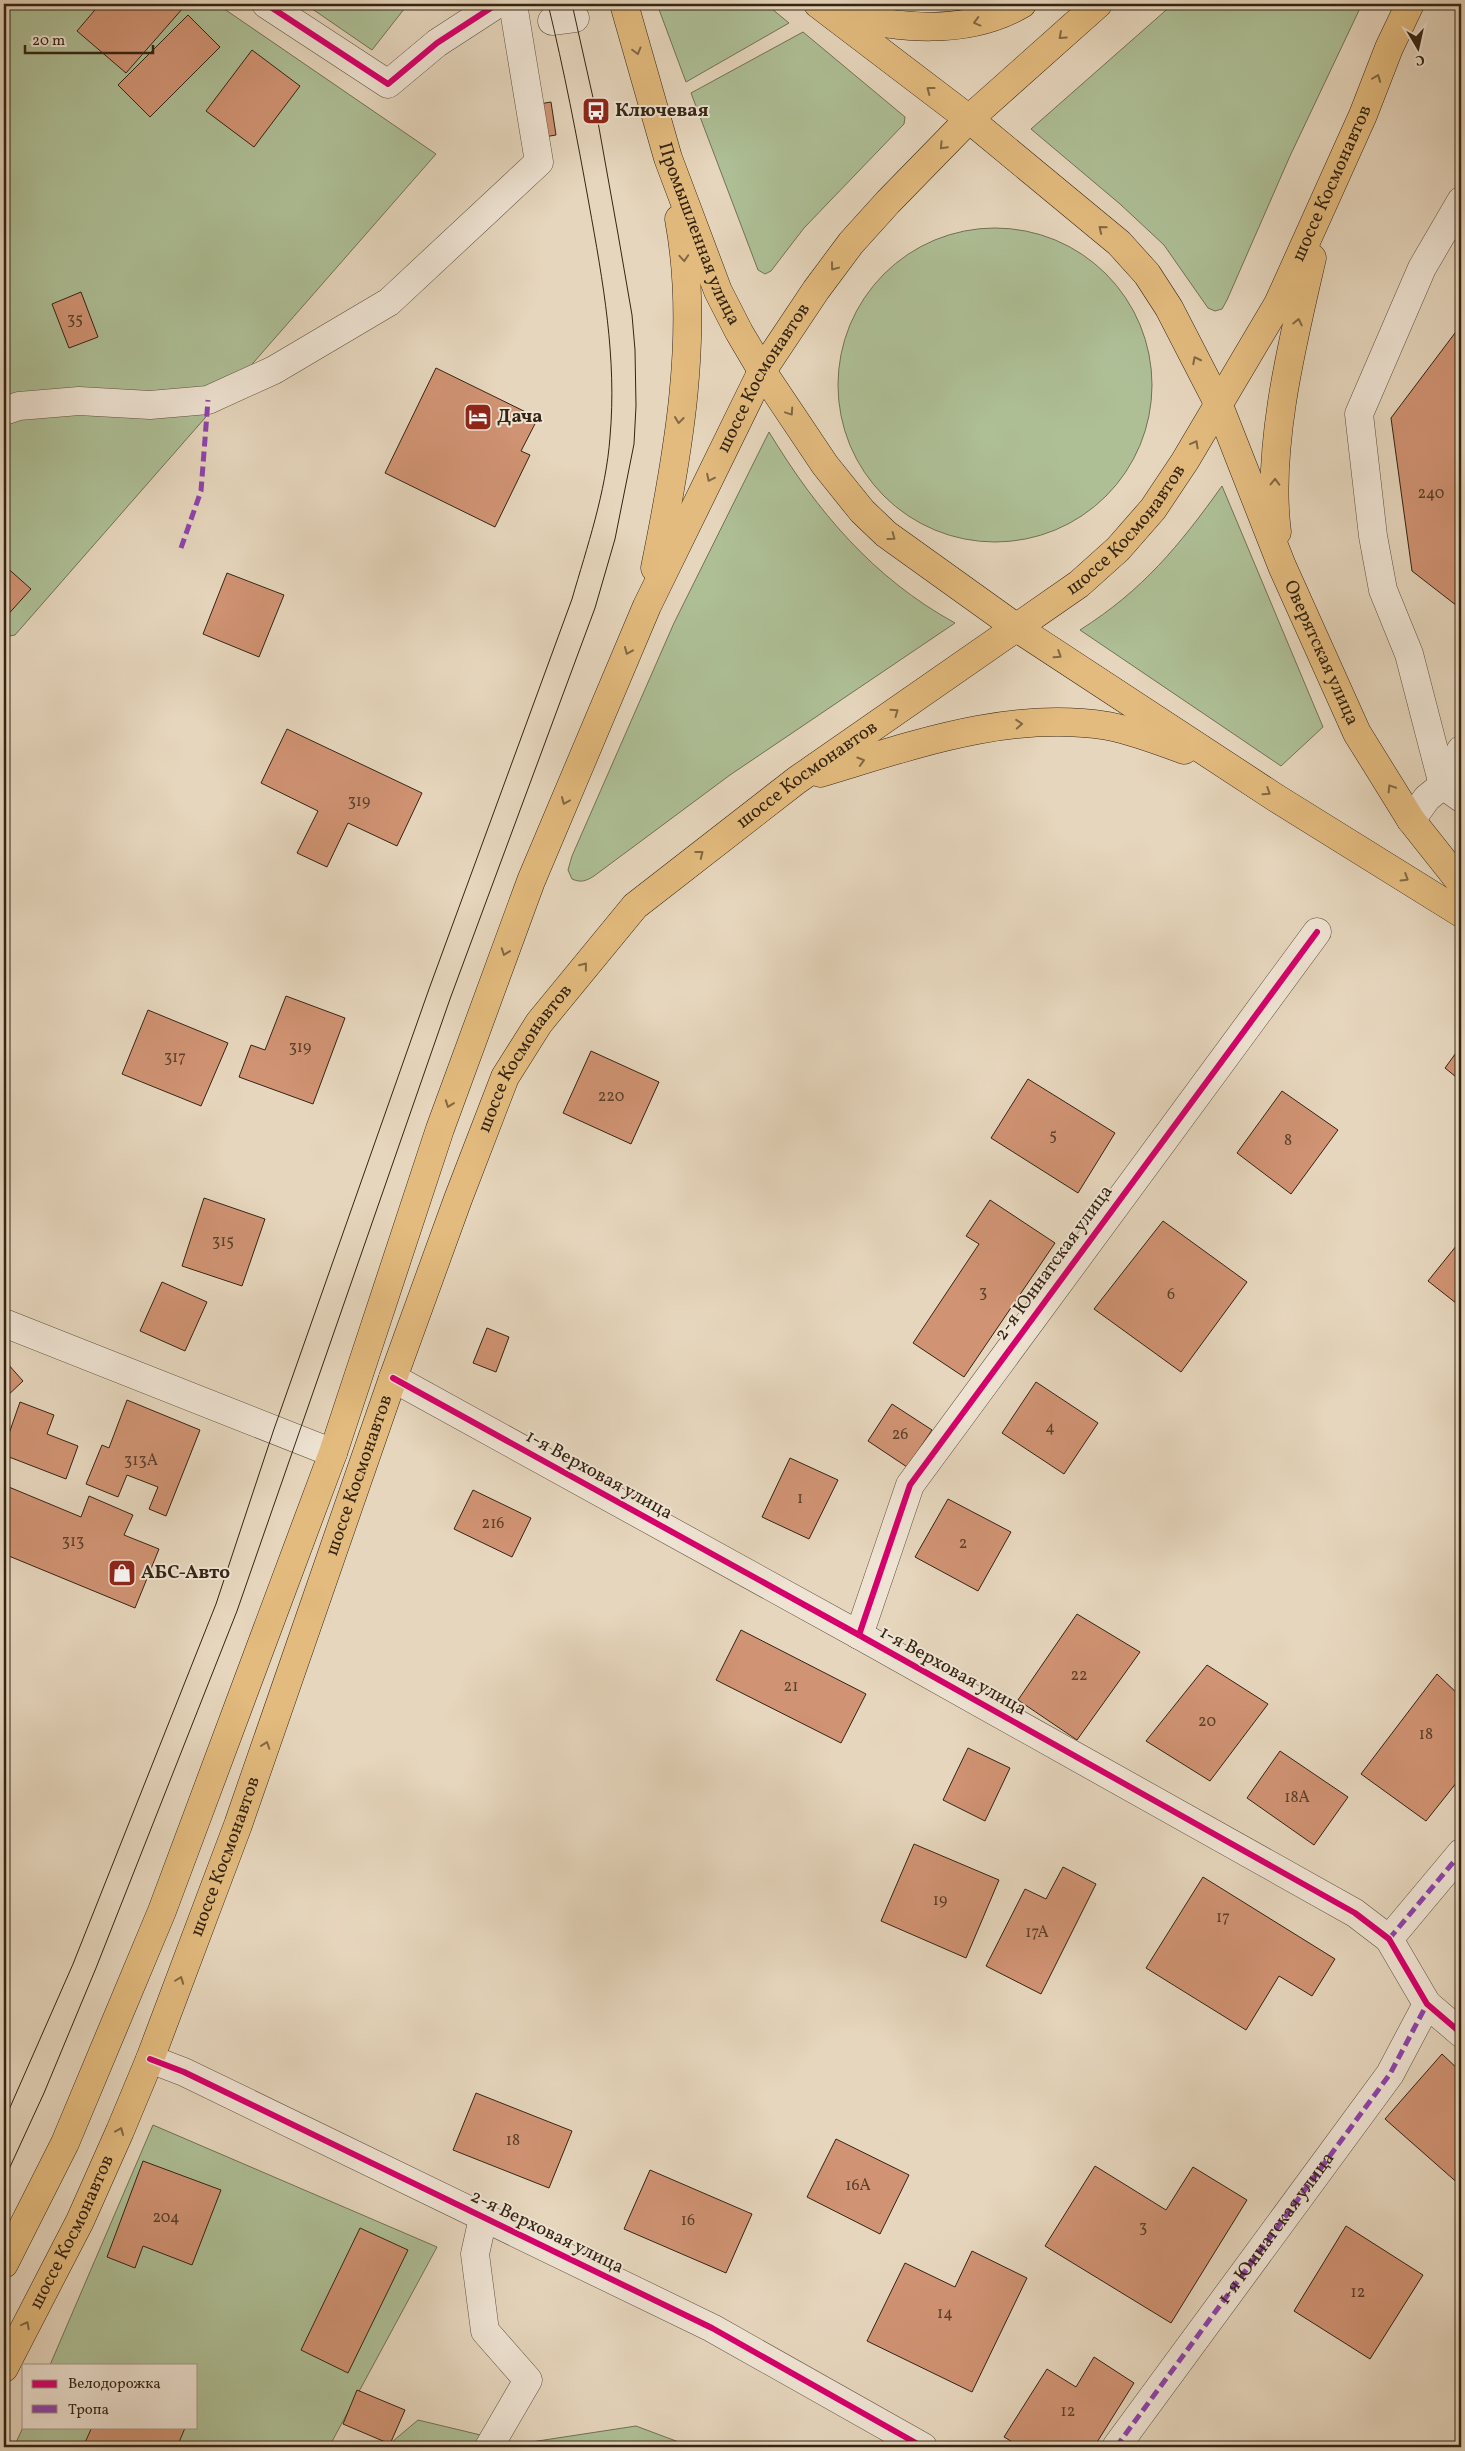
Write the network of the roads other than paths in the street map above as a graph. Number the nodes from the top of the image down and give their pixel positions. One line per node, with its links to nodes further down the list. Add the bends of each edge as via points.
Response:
1 (266, 4): 2 (street, via 388,84 437,43)
2 (497, 4)
3 (513, 4): 15 (street, via 539,162 390,302 274,370 208,400 150,404 79,402 19,406)
4 (624, 4): 10 (main road, Промышленная улица, one-way to 10)
5 (1022, 4): 8 (main road, one-way to 8, via 990,19 941,27 874,22)
6 (1098, 4): 9 (main road, шоссе Космонавтов, one-way to 9)
7 (1410, 4): 11 (main road, шоссе Космонавтов, one-way to 7)
8 (823, 8): 9 (main road, one-way to 8)
9 (969, 119): 13 (main road, шоссе Космонавтов, one-way to 13, via 852,243); 14 (main road, Оверятская улица, one-way to 9, via 1169,308 1147,274 1120,243)
10 (668, 158): 13 (main road, Промышленная улица, via 718,291); 17 (main road, one-way to 17, via 683,238 686,349 675,454)
11 (1331, 187): 14 (main road, шоссе Космонавтов, via 1278,304); 16 (main road, one-way to 11, via 1276,524 1276,458 1288,370 1314,248)
12 (1461, 201): 22 (street, via 1422,268 1359,414 1373,536 1383,590 1409,654)
13 (762, 371): 17 (main road, шоссе Космонавтов, one-way to 17); 18 (main road, Промышленная улица, one-way to 18, via 825,464 862,511 886,534)
14 (1218, 403): 16 (main road, Оверятская улица); 18 (main road, шоссе Космонавтов, one-way to 14, via 1079,584 1118,549 1153,509)
15 (4, 411)
16 (1282, 566): 23 (main road, Оверятская улица, one-way to 16, via 1357,734)
17 (647, 606): 29 (main road, шоссе Космонавтов, one-way to 29, via 531,881 440,1129)
18 (1017, 628): 20 (main road, one-way to 20); 21 (main road, шоссе Космонавтов, one-way to 18)
19 (1461, 750): 22 (street)
20 (1243, 776): 21 (main road, one-way to 20, via 943,737 1005,725 1066,722 1108,726 1148,736); 25 (main road, one-way to 25)
21 (798, 780): 28 (main road, шоссе Космонавтов, one-way to 21, via 505,1078 539,1023 635,906)
22 (1452, 792): 23 (street, via 1427,798)
23 (1411, 820): 24 (main road, Оверятская улица)
24 (1461, 883)
25 (1461, 913)
26 (1317, 932): 30 (street, 2-я Юннатская улица, via 910,1485)
27 (4, 1323): 29 (street)
28 (393, 1378): 30 (street, 1-я Верховая улица); 35 (main road, шоссе Космонавтов, one-way to 28, via 238,1825)
29 (333, 1453): 37 (main road, шоссе Космонавтов, via 162,1911 65,2143)
30 (859, 1635): 32 (street, 1-я Верховая улица, via 1356,1913)
31 (1461, 1853): 32 (street)
32 (1389, 1939): 33 (street, 1-я Верховая улица)
33 (1426, 2004): 34 (street, 1-я Верховая улица); 41 (street, 1-я Юннатская улица, via 1390,2074)
34 (1461, 2033)
35 (150, 2058): 36 (street, 2-я Верховая улица); 38 (main road, шоссе Космонавтов, one-way to 35, via 80,2221)
36 (483, 2218): 39 (street, via 475,2254 485,2331 528,2380); 40 (street, 2-я Верховая улица, via 712,2328)
37 (4, 2264)
38 (4, 2368)
39 (489, 2447)
40 (923, 2447)
41 (1116, 2447)

